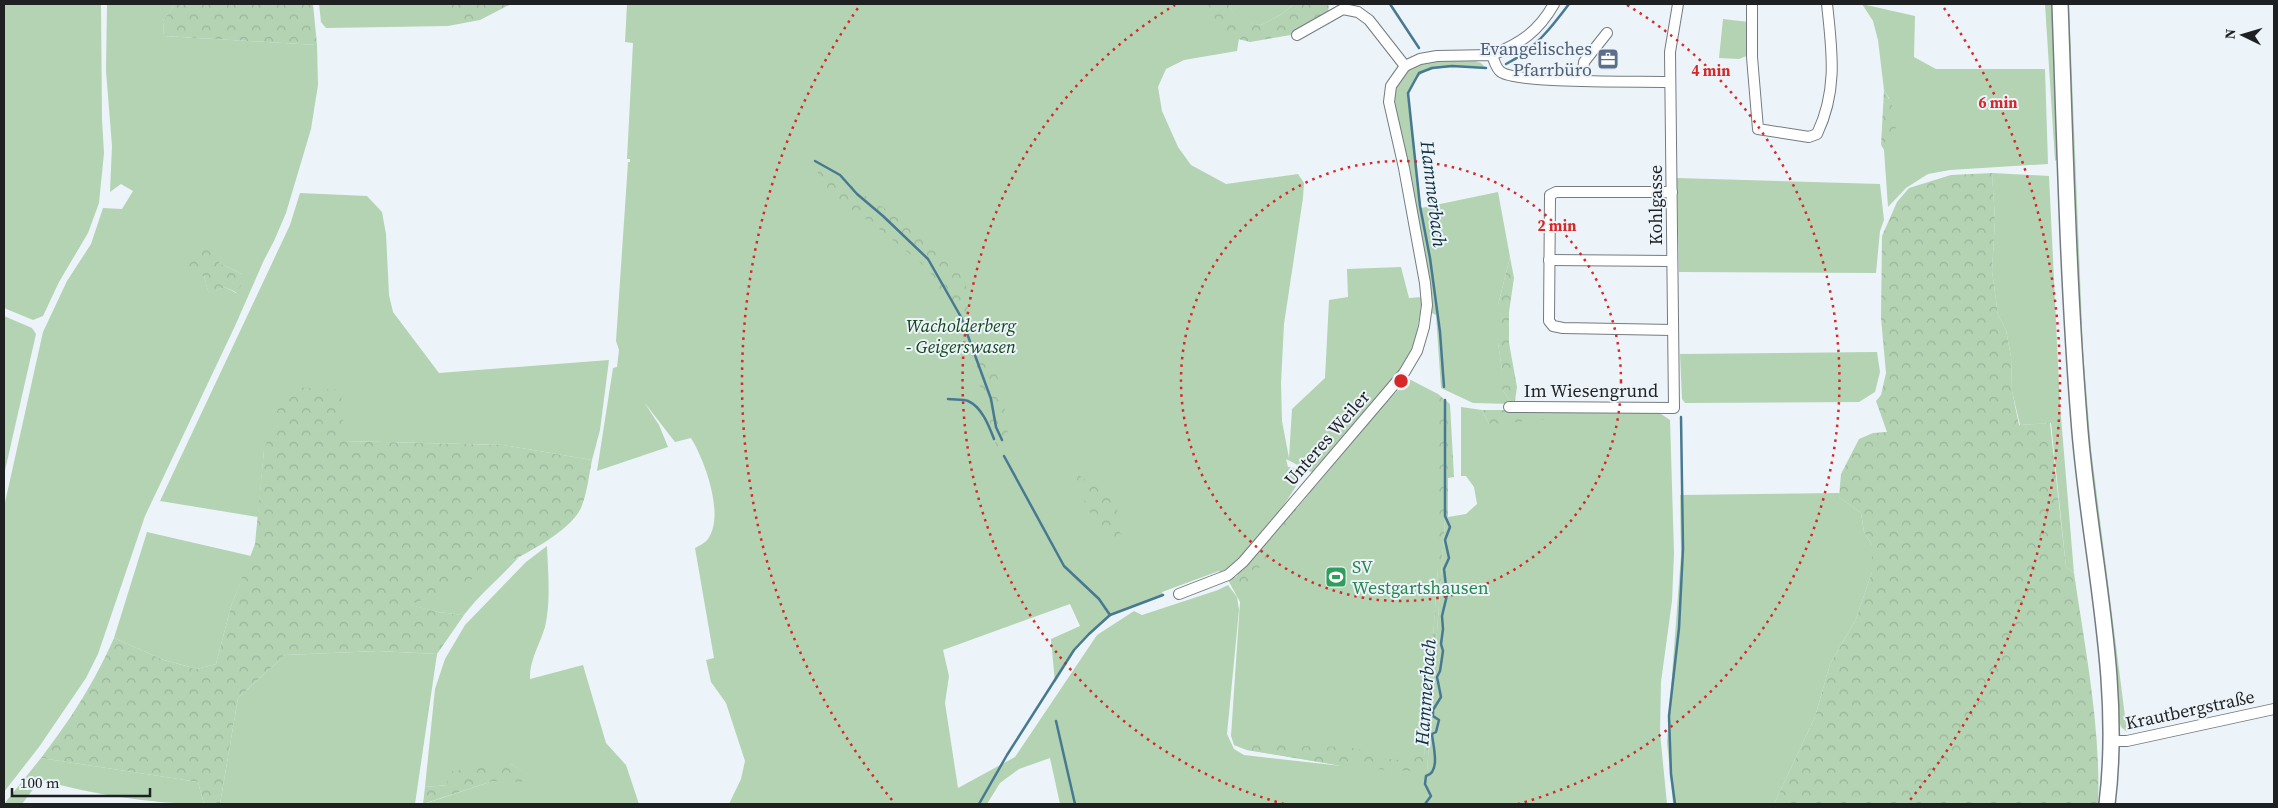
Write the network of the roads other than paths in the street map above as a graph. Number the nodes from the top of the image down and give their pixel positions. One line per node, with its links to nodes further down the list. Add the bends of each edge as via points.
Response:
1 (1554, 4): 8 (street, via 1530,36)
2 (1678, 4): 11 (street, Kohlgasse, via 1670,52)
3 (1752, 4): 4 (street, via 1752,57 1758,130 1809,137 1817,134 1823,122 1832,88)
4 (1827, 4)
5 (2060, 4): 20 (main road, via 2079,420 2106,648)
6 (1607, 34): 10 (street, via 1584,62)
7 (1296, 35): 9 (street, via 1343,9 1358,12 1370,20)
8 (1492, 55): 9 (street, via 1420,58); 10 (street, via 1499,71 1510,77)
9 (1404, 66): 18 (street, Unteres Weiler, via 1391,86 1389,102 1425,283 1427,305 1416,351 1404,373 1244,562 1228,575)
10 (1582, 80): 11 (street)
11 (1670, 82): 12 (street, Kohlgasse)
12 (1672, 192): 13 (street, via 1556,192 1550,195); 14 (street, Kohlgasse)
13 (1549, 260): 14 (street); 15 (street, via 1549,321 1553,326)
14 (1672, 261): 15 (street, Kohlgasse)
15 (1673, 330): 17 (street, Kohlgasse)
16 (1509, 406): 17 (street, Im Wiesengrund)
17 (1674, 408)
18 (1179, 594)
19 (2274, 709): 20 (street, Krautbergstraße, via 2127,741)
20 (2111, 741): 21 (main road)
21 (2108, 804)

